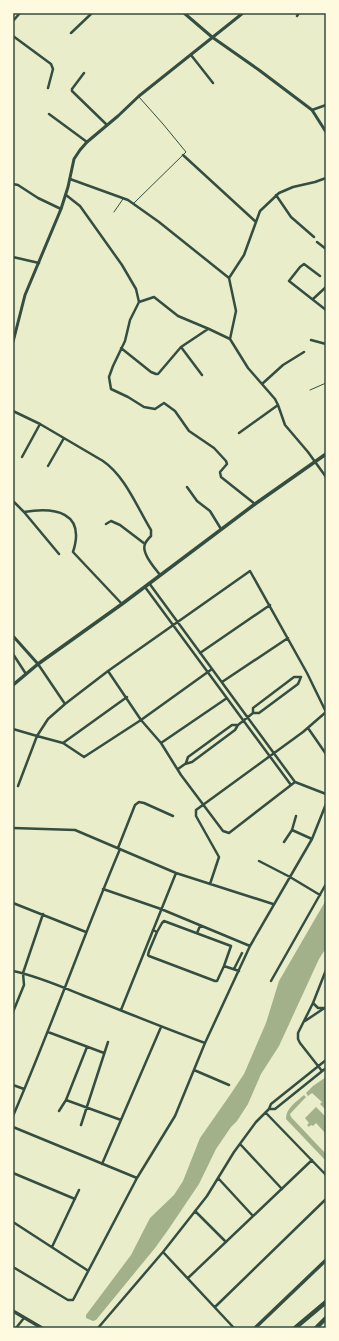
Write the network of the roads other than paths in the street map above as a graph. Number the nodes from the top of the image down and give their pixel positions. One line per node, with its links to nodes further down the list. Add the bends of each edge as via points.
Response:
1 (20, 13): 7 (street)
2 (90, 13): 8 (street)
3 (184, 13): 10 (street)
4 (243, 13): 10 (street)
5 (299, 13): 6 (street)
6 (297, 16)
7 (13, 21)
8 (71, 33)
9 (13, 36): 14 (street, via 51,64 53,69)
10 (212, 38): 11 (street); 17 (street)
11 (191, 54): 13 (street); 15 (street)
12 (84, 73): 19 (street, via 72,91)
13 (213, 83)
14 (48, 88)
15 (139, 96): 19 (street); 22 (lane, via 186,152)
16 (326, 105): 17 (street)
17 (312, 110): 20 (street)
18 (49, 114): 21 (street)
19 (107, 125): 21 (street)
20 (326, 132)
21 (87, 142): 24 (street, via 74,159)
22 (183, 155): 29 (lane); 32 (street)
23 (326, 178): 27 (street, via 293,187)
24 (70, 179): 26 (street); 28 (street)
25 (13, 184): 30 (street)
26 (66, 195): 30 (street); 42 (street, via 80,206 122,265 136,289)
27 (276, 195): 32 (street, via 260,211); 33 (street, via 291,217)
28 (124, 199): 29 (street); 31 (lane)
29 (133, 204): 39 (street)
30 (61, 209): 37 (street)
31 (114, 212)
32 (256, 222): 39 (street, via 244,255)
33 (314, 237)
34 (317, 242): 35 (street)
35 (326, 249)
36 (13, 257): 37 (street)
37 (39, 263): 47 (street, via 25,295)
38 (320, 276): 41 (street, via 304,264 289,281)
39 (229, 278): 45 (street, via 236,311)
40 (326, 287): 41 (street)
41 (312, 299): 43 (street)
42 (139, 302): 44 (street, via 154,297 178,316); 50 (street)
43 (326, 310)
44 (209, 329): 45 (street); 49 (street)
45 (230, 339): 54 (street, via 248,368)
46 (311, 340): 48 (street)
47 (13, 342)
48 (326, 344)
49 (181, 347): 50 (street, via 158,374 151,372); 52 (street)
50 (121, 348): 68 (street, via 109,377 112,389 144,407 155,409 164,403 175,410 189,431 214,448 226,461 227,464 220,472 221,477)
51 (304, 352): 54 (street, via 283,365)
52 (202, 375)
53 (326, 383): 55 (lane)
54 (262, 384): 56 (street)
55 (310, 390)
56 (278, 405): 59 (street); 63 (street, via 284,426)
57 (13, 411): 58 (street)
58 (40, 424): 60 (street); 62 (street)
59 (240, 433)
60 (64, 438): 64 (street); 72 (street, via 112,467 119,475 151,532)
61 (326, 454): 63 (main road)
62 (22, 457)
63 (315, 462): 65 (street); 68 (main road)
64 (48, 466)
65 (326, 477)
66 (187, 487): 71 (street, via 197,502 210,511)
67 (13, 501): 69 (street)
68 (255, 504): 71 (main road)
69 (24, 512): 73 (street); 77 (street, via 57,511 73,522 76,542 73,552)
70 (106, 524): 72 (street, via 111,521 120,525)
71 (221, 529): 74 (main road)
72 (145, 544): 74 (street, via 147,557)
73 (59, 554)
74 (160, 575): 75 (main road)
75 (149, 583): 76 (main road); 79 (street)
76 (145, 587): 77 (main road); 80 (street)
77 (122, 604): 85 (main road)
78 (270, 605): 79 (street, via 250,571); 82 (street); 83 (street)
79 (177, 621): 80 (street); 83 (street)
80 (172, 624): 87 (street); 88 (street)
81 (13, 636): 85 (street)
82 (288, 638): 89 (street); 92 (street)
83 (200, 653): 86 (street)
84 (13, 654): 90 (street)
85 (38, 664): 90 (main road); 96 (street)
86 (212, 669): 88 (street); 92 (street)
87 (108, 671): 94 (street); 96 (street)
88 (208, 672): 95 (street); 100 (street)
89 (307, 673): 91 (street); 97 (street)
90 (27, 674): 93 (main road)
91 (301, 677): 98 (street, via 298,684 258,714); 98 (street, via 294,677 254,708)
92 (222, 682): 99 (street)
93 (13, 685)
94 (127, 697): 100 (street); 106 (street)
95 (227, 698): 101 (street); 107 (street)
96 (65, 704): 105 (street, via 48,719)
97 (326, 712): 103 (street)
98 (253, 714): 99 (street)
99 (248, 718): 101 (street); 108 (street)
100 (141, 720): 106 (street, via 84,757); 107 (street)
101 (244, 721): 102 (street); 110 (street)
102 (238, 725): 111 (street, via 235,730 192,762); 111 (street, via 232,725 188,757)
103 (308, 728): 108 (street); 109 (street)
104 (13, 729): 105 (street)
105 (38, 736): 106 (street); 115 (street)
106 (63, 743)
107 (161, 743): 112 (street)
108 (273, 753): 110 (street); 113 (street)
109 (326, 754)
110 (270, 756): 114 (street); 117 (street)
111 (185, 764): 112 (street)
112 (178, 769): 117 (street)
113 (295, 782): 114 (street); 116 (street)
114 (291, 785): 117 (street, via 229,833 223,831)
115 (18, 786)
116 (326, 794)
117 (203, 804): 129 (street, via 196,810 196,816 219,857)
118 (326, 804): 123 (street)
119 (173, 816): 125 (street, via 139,802 135,805)
120 (296, 816): 122 (street)
121 (13, 828): 125 (street, via 75,830)
122 (292, 830): 123 (street); 124 (street)
123 (312, 839): 128 (street)
124 (284, 842)
125 (119, 848): 127 (street); 131 (street)
126 (259, 861): 128 (street)
127 (176, 873): 129 (street); 135 (street)
128 (290, 877): 132 (street); 134 (street)
129 (210, 884): 134 (street)
130 (326, 884): 132 (street)
131 (104, 889): 135 (street); 139 (street)
132 (320, 895): 150 (street)
133 (13, 903): 136 (street)
134 (273, 904): 142 (street)
135 (161, 910): 137 (street); 138 (street)
136 (43, 914): 139 (street); 149 (street)
137 (200, 926): 141 (street); 142 (street)
138 (153, 930): 140 (street); 154 (street)
139 (86, 932): 151 (street)
140 (157, 932): 141 (street, via 164,921); 144 (street, via 148,955 214,981 217,981)
141 (197, 933): 144 (street, via 231,946)
142 (250, 946): 148 (street)
143 (242, 953): 145 (street)
144 (224, 966): 145 (street)
145 (234, 969): 148 (street)
146 (326, 970): 152 (street)
147 (13, 971): 149 (street)
148 (239, 971): 160 (street)
149 (23, 973): 151 (street); 155 (street, via 24,985)
150 (271, 981)
151 (65, 988): 154 (street); 158 (street)
152 (312, 1003): 153 (street, via 318,1008); 156 (street)
153 (325, 1008): 156 (street)
154 (121, 1010): 157 (street)
155 (13, 1012)
156 (304, 1021): 164 (street, via 298,1039)
157 (160, 1027): 160 (street); 177 (street)
158 (48, 1032): 161 (street); 170 (street)
159 (108, 1042): 162 (street)
160 (205, 1043): 166 (street)
161 (87, 1047): 162 (street); 171 (street)
162 (104, 1053): 172 (street)
163 (326, 1060): 164 (street)
164 (318, 1066): 167 (street); 173 (street, via 280,1096)
165 (326, 1068): 167 (street)
166 (194, 1070): 169 (street); 185 (street, via 175,1116)
167 (322, 1071): 173 (street, via 275,1109)
168 (13, 1085): 170 (street)
169 (229, 1085)
170 (24, 1089): 176 (street)
171 (66, 1100): 172 (street); 174 (street)
172 (86, 1108): 177 (street); 178 (street)
173 (269, 1109): 175 (street)
174 (59, 1111)
175 (266, 1113): 180 (street); 181 (street)
176 (13, 1116)
177 (121, 1120): 182 (street)
178 (81, 1125)
179 (13, 1127): 182 (street)
180 (240, 1144): 186 (street); 187 (street)
181 (312, 1160): 184 (street); 187 (street)
182 (102, 1164): 185 (street)
183 (13, 1173): 189 (street)
184 (326, 1175)
185 (137, 1178): 199 (street)
186 (218, 1178): 191 (street); 192 (street)
187 (282, 1188): 192 (street)
188 (79, 1190): 189 (street)
189 (75, 1199): 195 (street)
190 (326, 1200): 202 (street)
191 (195, 1211): 194 (street); 196 (street)
192 (253, 1216): 194 (street)
193 (13, 1222): 195 (street)
194 (226, 1242): 200 (street)
195 (52, 1247): 199 (street)
196 (163, 1252): 200 (street); 208 (street)
197 (326, 1260): 210 (main road)
198 (13, 1267): 199 (street, via 68,1300 73,1300)
199 (87, 1270)
200 (188, 1278): 202 (street)
201 (326, 1302): 211 (highway)
202 (214, 1307): 209 (street)
203 (13, 1311): 204 (main road)
204 (24, 1318): 206 (street); 207 (main road)
205 (326, 1318): 212 (highway)
206 (16, 1328)
207 (42, 1328)
208 (98, 1328)
209 (234, 1328)
210 (254, 1328)
211 (295, 1328)
212 (316, 1328)

